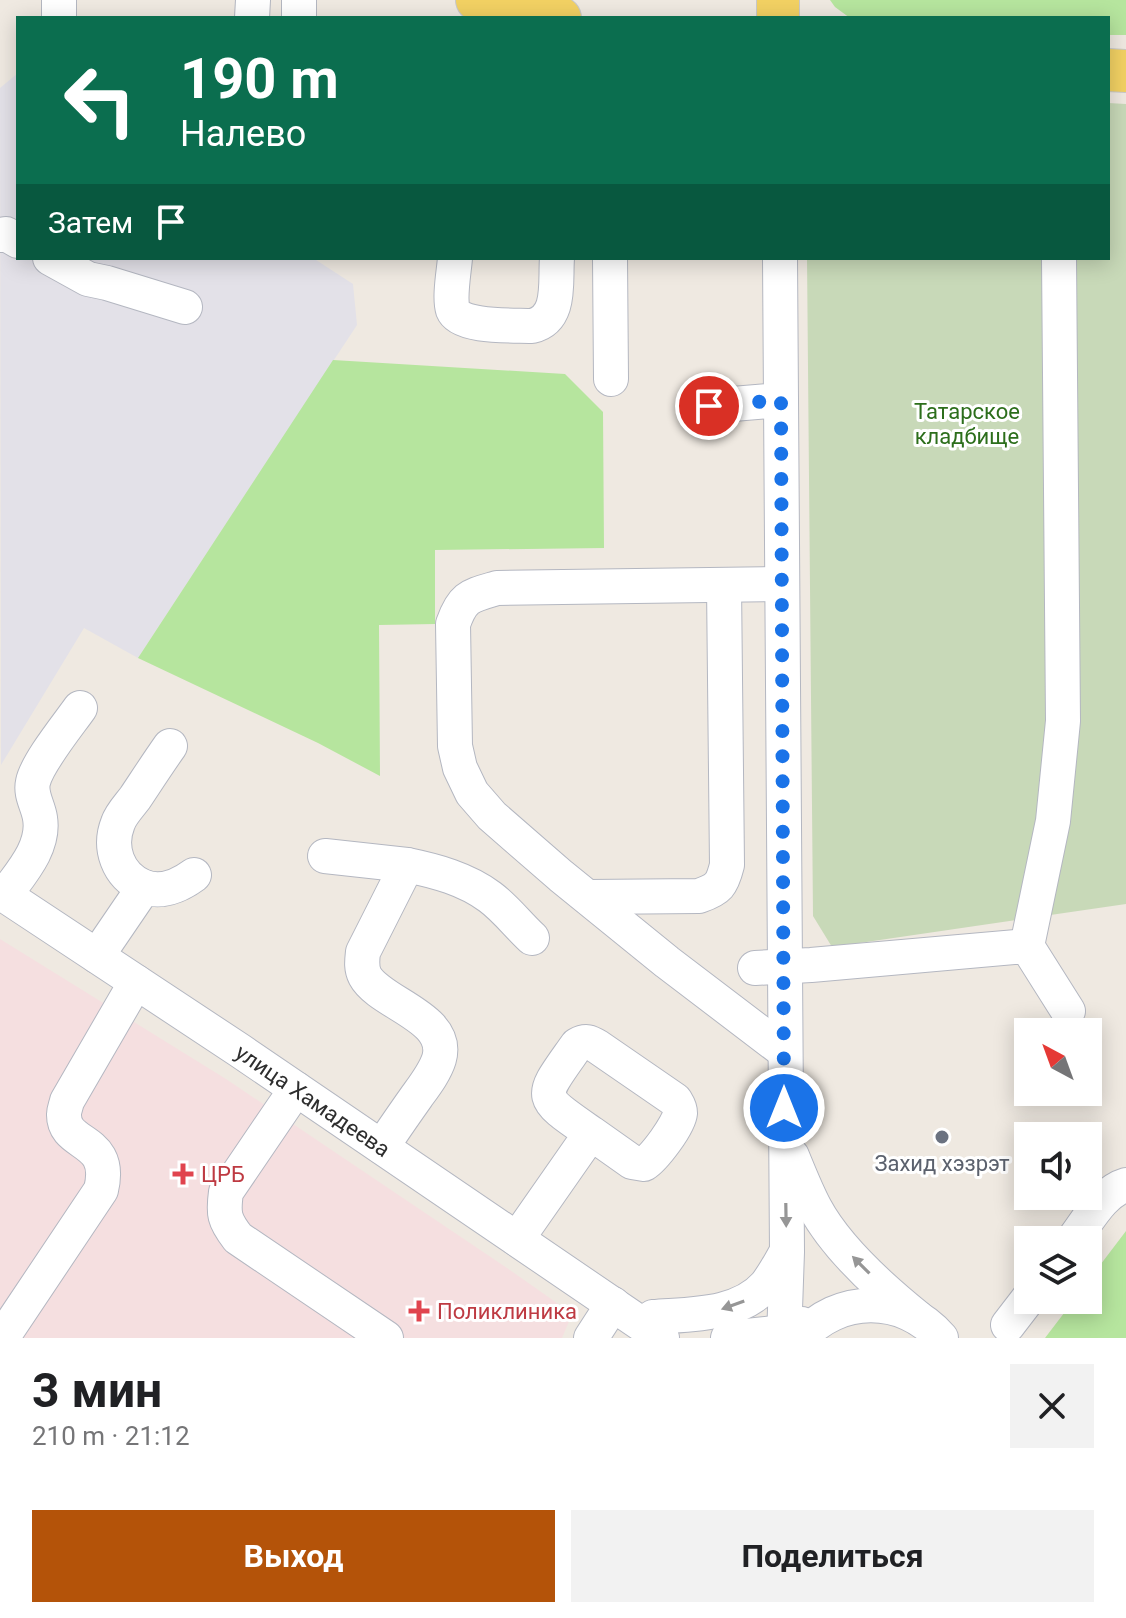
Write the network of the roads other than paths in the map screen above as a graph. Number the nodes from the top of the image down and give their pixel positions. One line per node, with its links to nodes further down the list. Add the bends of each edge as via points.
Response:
1 (477, 0): 2 (main road)
2 (551, 16)
3 (54, 260): 9 (street, via 88,279)
4 (455, 260): 5 (street, via 452,301 459,319 532,326 541,324 554,307)
5 (557, 260)
6 (610, 260): 10 (street)
7 (780, 260): 11 (street)
8 (1059, 260): 24 (street, via 1063,721 1053,821)
9 (185, 307)
10 (611, 379)
11 (781, 400): 12 (street); 13 (street)
12 (709, 406)
13 (782, 584): 14 (street); 26 (street)
14 (724, 585): 22 (street, via 723,882 699,896); 22 (street, via 497,588 470,596 459,608 453,624 460,768 492,816)
15 (80, 708): 21 (street, via 36,772 32,785 40,837)
16 (170, 746): 20 (street, via 118,821 113,841 116,860)
17 (325, 856): 18 (street)
18 (407, 865): 23 (street, via 481,891); 33 (street, via 361,966 376,988 429,1024 439,1039 440,1057)
19 (194, 875): 20 (street, via 181,885)
20 (144, 887): 25 (street)
21 (3, 894): 25 (street, улица Хамадеева)
22 (588, 897): 29 (street)
23 (532, 938)
24 (1027, 946): 26 (street); 28 (street)
25 (97, 956): 27 (street, улица Хамадеева)
26 (769, 967): 29 (street)
27 (136, 982): 30 (street, улица Хамадеева); 41 (street, via 67,1101 64,1115 73,1135 103,1163 101,1190)
28 (1068, 1011)
29 (784, 1051): 32 (street)
30 (296, 1089): 33 (street, улица Хамадеева); 42 (street, via 226,1192 227,1224 238,1238)
31 (591, 1133): 36 (street)
32 (785, 1137): 37 (street, one-way to 37); 39 (street, one-way to 32, via 837,1241 816,1209)
33 (382, 1147): 36 (street, улица Хамадеева)
34 (1126, 1185): 35 (street, via 1108,1195)
35 (1084, 1226)
36 (517, 1239): 38 (street, улица Хамадеева)
37 (787, 1252): 38 (street, one-way to 38, via 768,1283 745,1301 714,1312); 40 (street)
38 (638, 1318): 43 (street); 44 (street, улица Хамадеева)
39 (930, 1328): 40 (street, улица Хамадеева, via 889,1306 859,1305 816,1317)
40 (789, 1336): 44 (street, улица Хамадеева)
41 (2, 1338)
42 (386, 1338)
43 (591, 1338)
44 (728, 1338)

